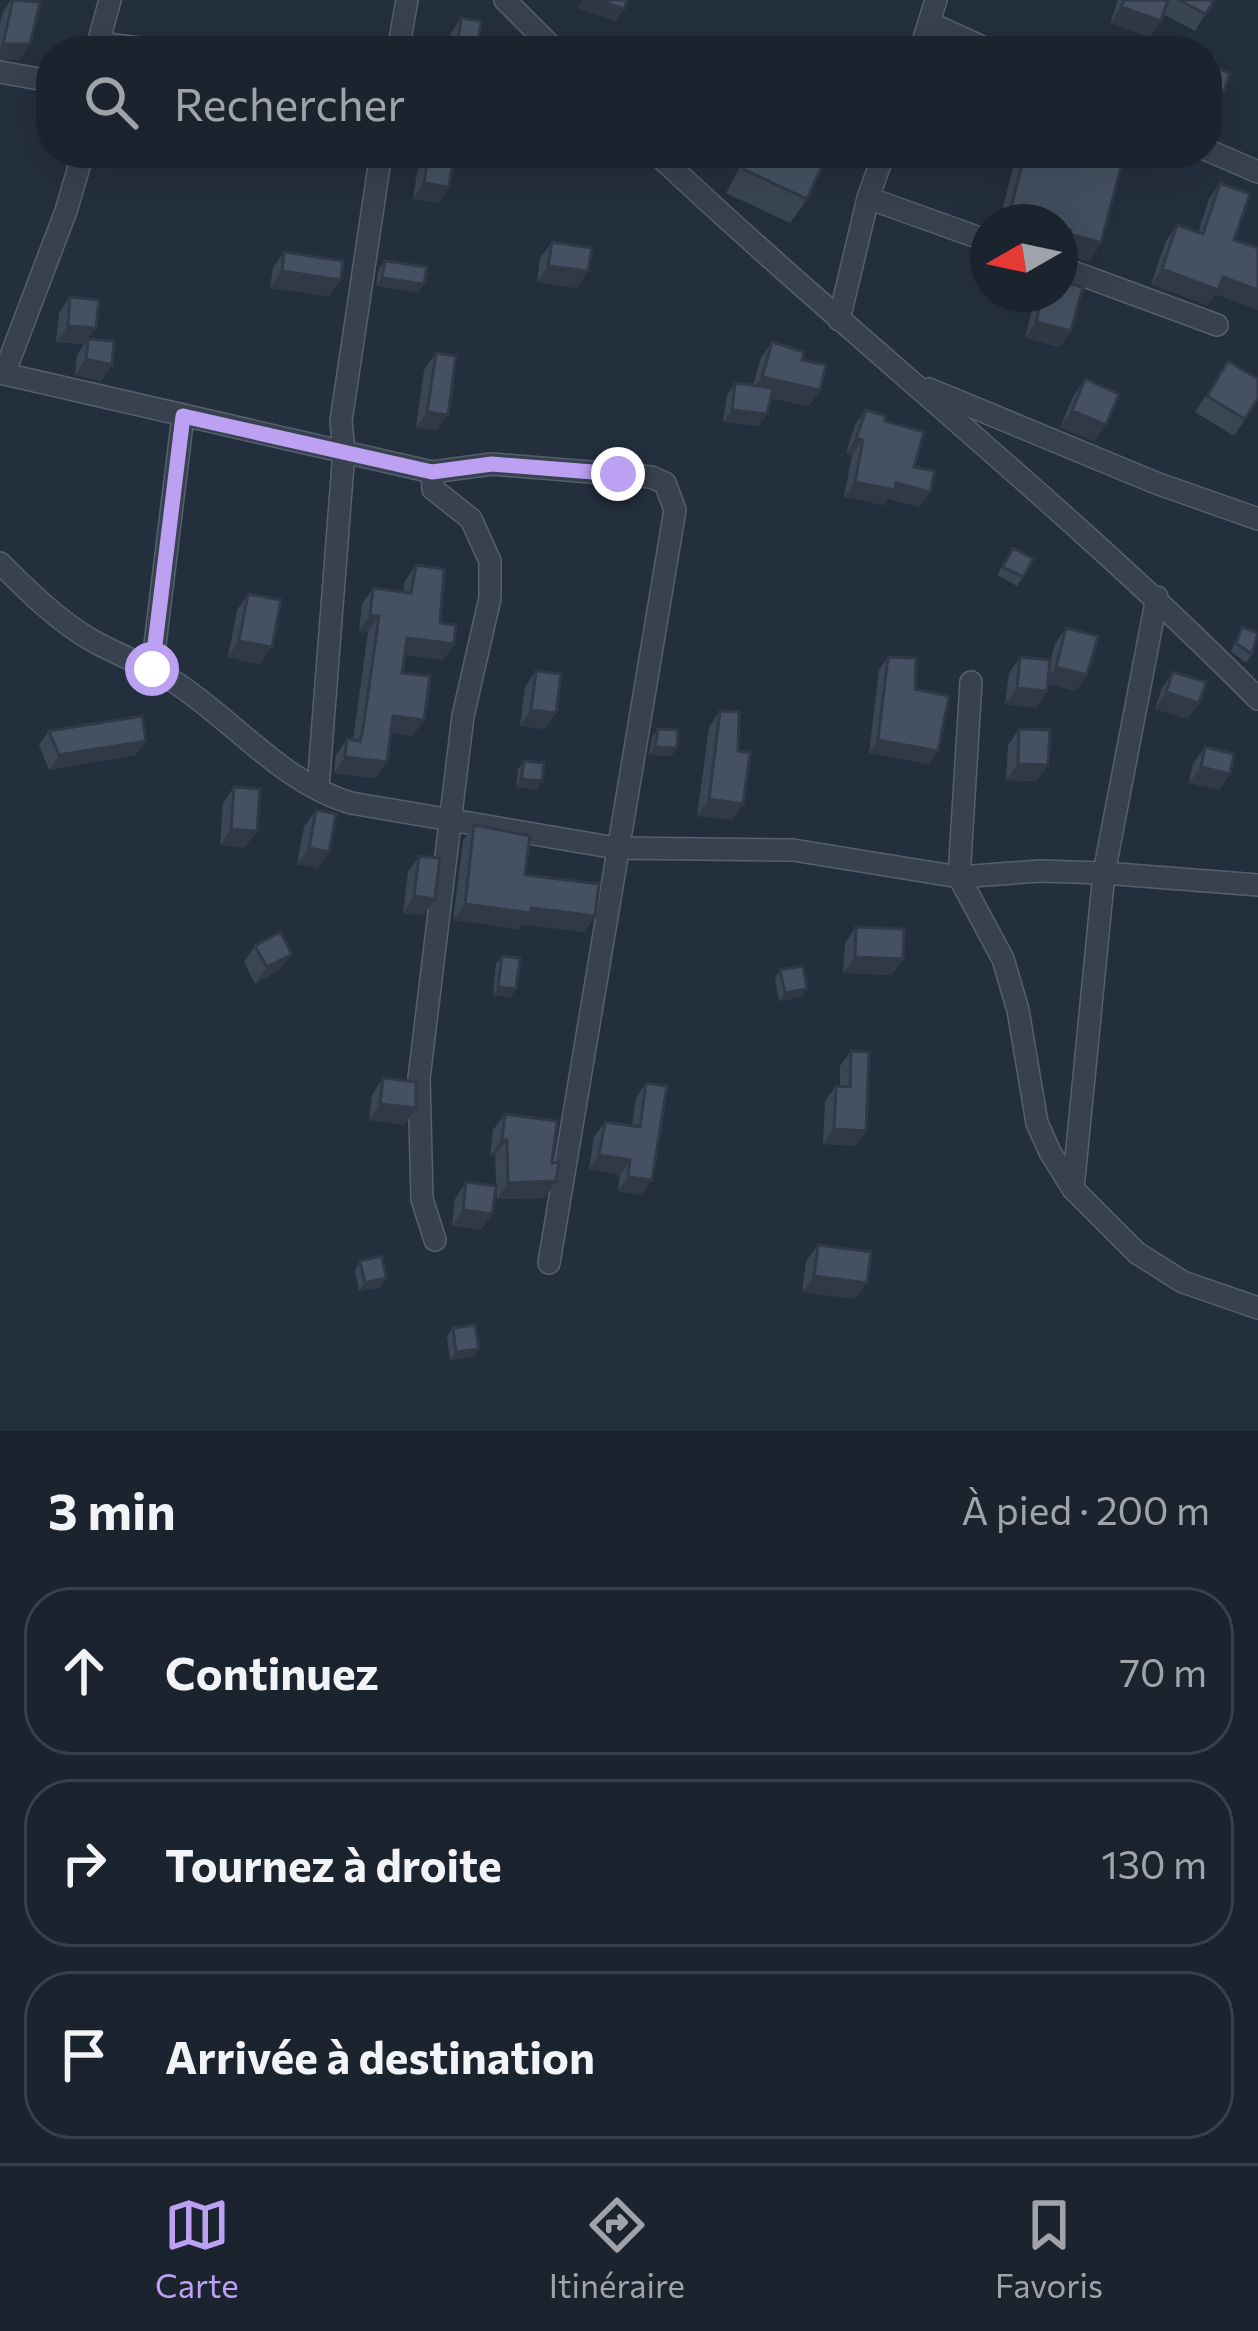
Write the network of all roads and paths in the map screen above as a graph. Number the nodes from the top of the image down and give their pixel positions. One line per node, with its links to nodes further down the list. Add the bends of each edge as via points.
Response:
1 (110, 0): 6 (street)
2 (407, 0): 7 (street)
3 (505, 0): 8 (street)
4 (936, 0): 5 (street)
5 (930, 23): 9 (street); 10 (street)
6 (100, 36)
7 (401, 36)
8 (541, 36)
9 (925, 36)
10 (958, 36)
11 (0, 72): 12 (street)
12 (36, 78)
13 (1222, 156): 18 (street)
14 (79, 168): 24 (street)
15 (379, 168): 27 (street, via 341,421)
16 (672, 168): 22 (street)
17 (879, 168): 19 (street)
18 (1258, 172)
19 (868, 198): 20 (street); 22 (street)
20 (970, 235)
21 (1078, 274): 23 (street)
22 (839, 320): 25 (street)
23 (1217, 325)
24 (2, 374): 26 (street)
25 (909, 381): 29 (street); 31 (street)
26 (183, 416): 27 (street); 32 (street)
27 (344, 451): 28 (street); 35 (street)
28 (432, 472): 36 (street, via 433,489 471,519 490,561); 37 (street, via 492,464 665,483 675,510)
29 (1258, 519)
30 (0, 563): 32 (street, via 86,637)
31 (1157, 597): 34 (street); 38 (street)
32 (152, 669): 35 (street)
33 (971, 682): 39 (street)
34 (1258, 699)
35 (319, 788): 36 (street, via 351,803)
36 (448, 821): 37 (street); 42 (street, via 419,1078 422,1199)
37 (616, 848): 39 (street, via 793,850); 43 (street)
38 (1104, 873): 39 (street); 40 (street); 41 (street)
39 (959, 877): 41 (street, via 1003,959 1037,1123)
40 (1258, 885)
41 (1073, 1190): 44 (street, via 1137,1253 1183,1282)
42 (435, 1240)
43 (549, 1263)
44 (1258, 1308)

